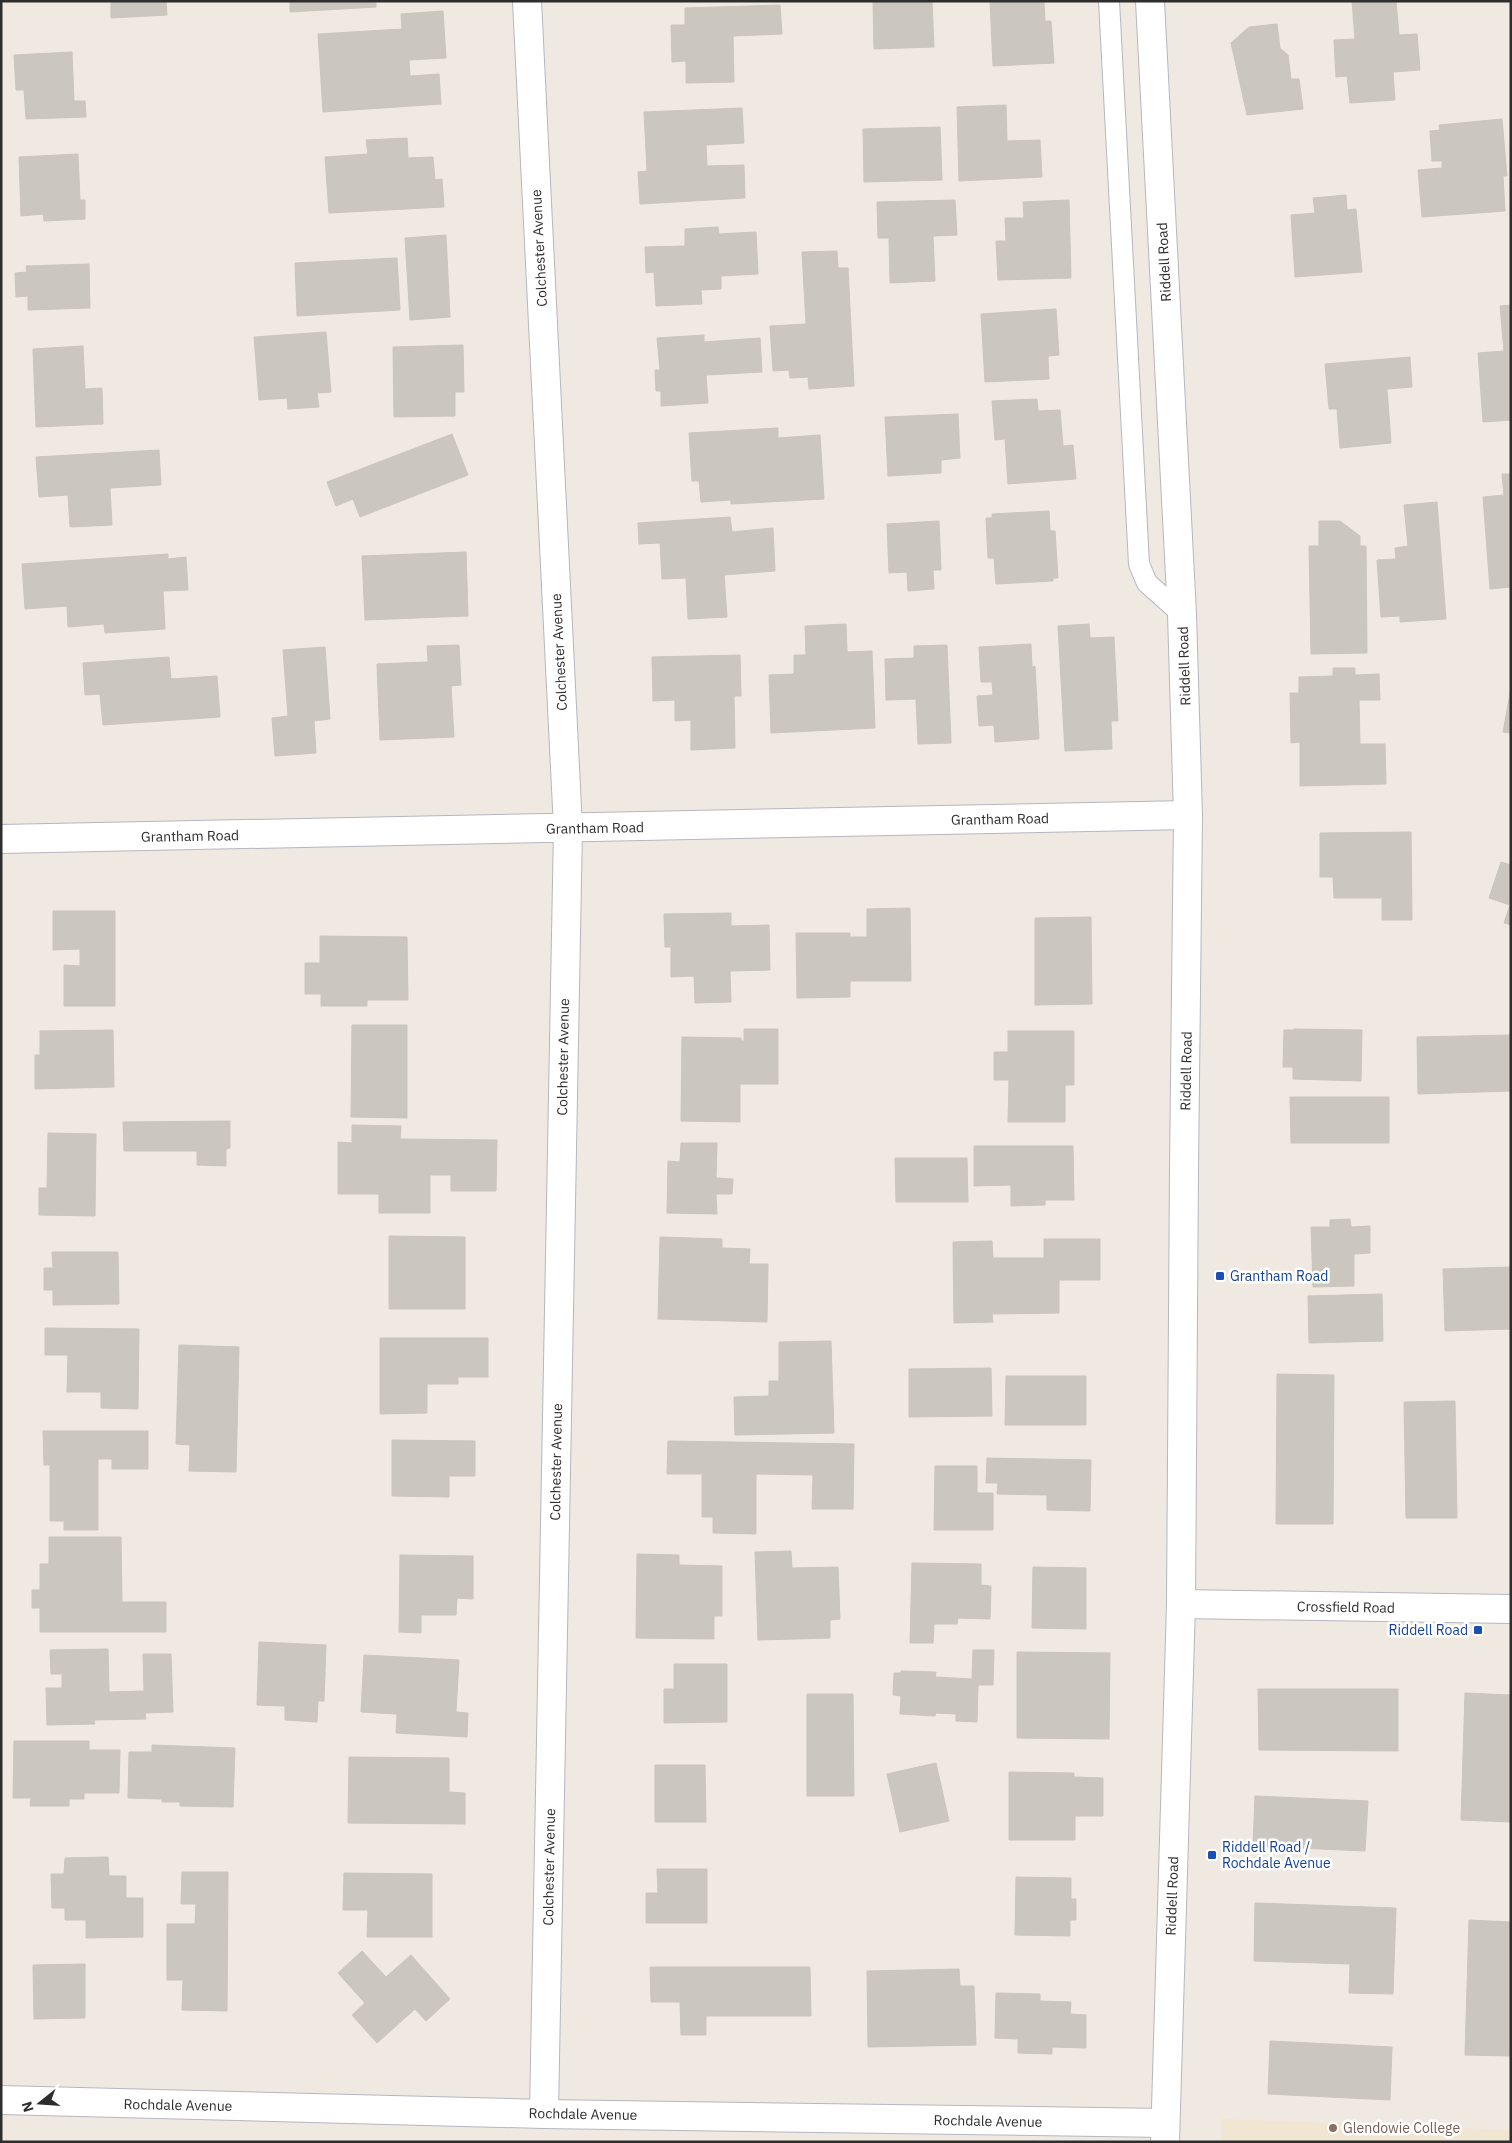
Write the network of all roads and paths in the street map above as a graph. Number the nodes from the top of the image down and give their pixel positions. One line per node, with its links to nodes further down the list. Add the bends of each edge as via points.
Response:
1 (527, 1): 6 (street, Colchester Avenue)
2 (1108, 1): 4 (lane, via 1139,564 1147,583)
3 (1150, 1): 4 (street, Riddell Road)
4 (1182, 614): 5 (street, Riddell Road)
5 (1188, 814): 6 (street, Grantham Road); 8 (street, Riddell Road)
6 (568, 828): 7 (street, Grantham Road); 11 (street, Colchester Avenue)
7 (1, 840)
8 (1182, 1604): 9 (street, Crossfield Road); 12 (street, Riddell Road)
9 (1511, 1609)
10 (1, 2100): 11 (street, Rochdale Avenue)
11 (544, 2114): 12 (street, Rochdale Avenue)
12 (1165, 2132)

